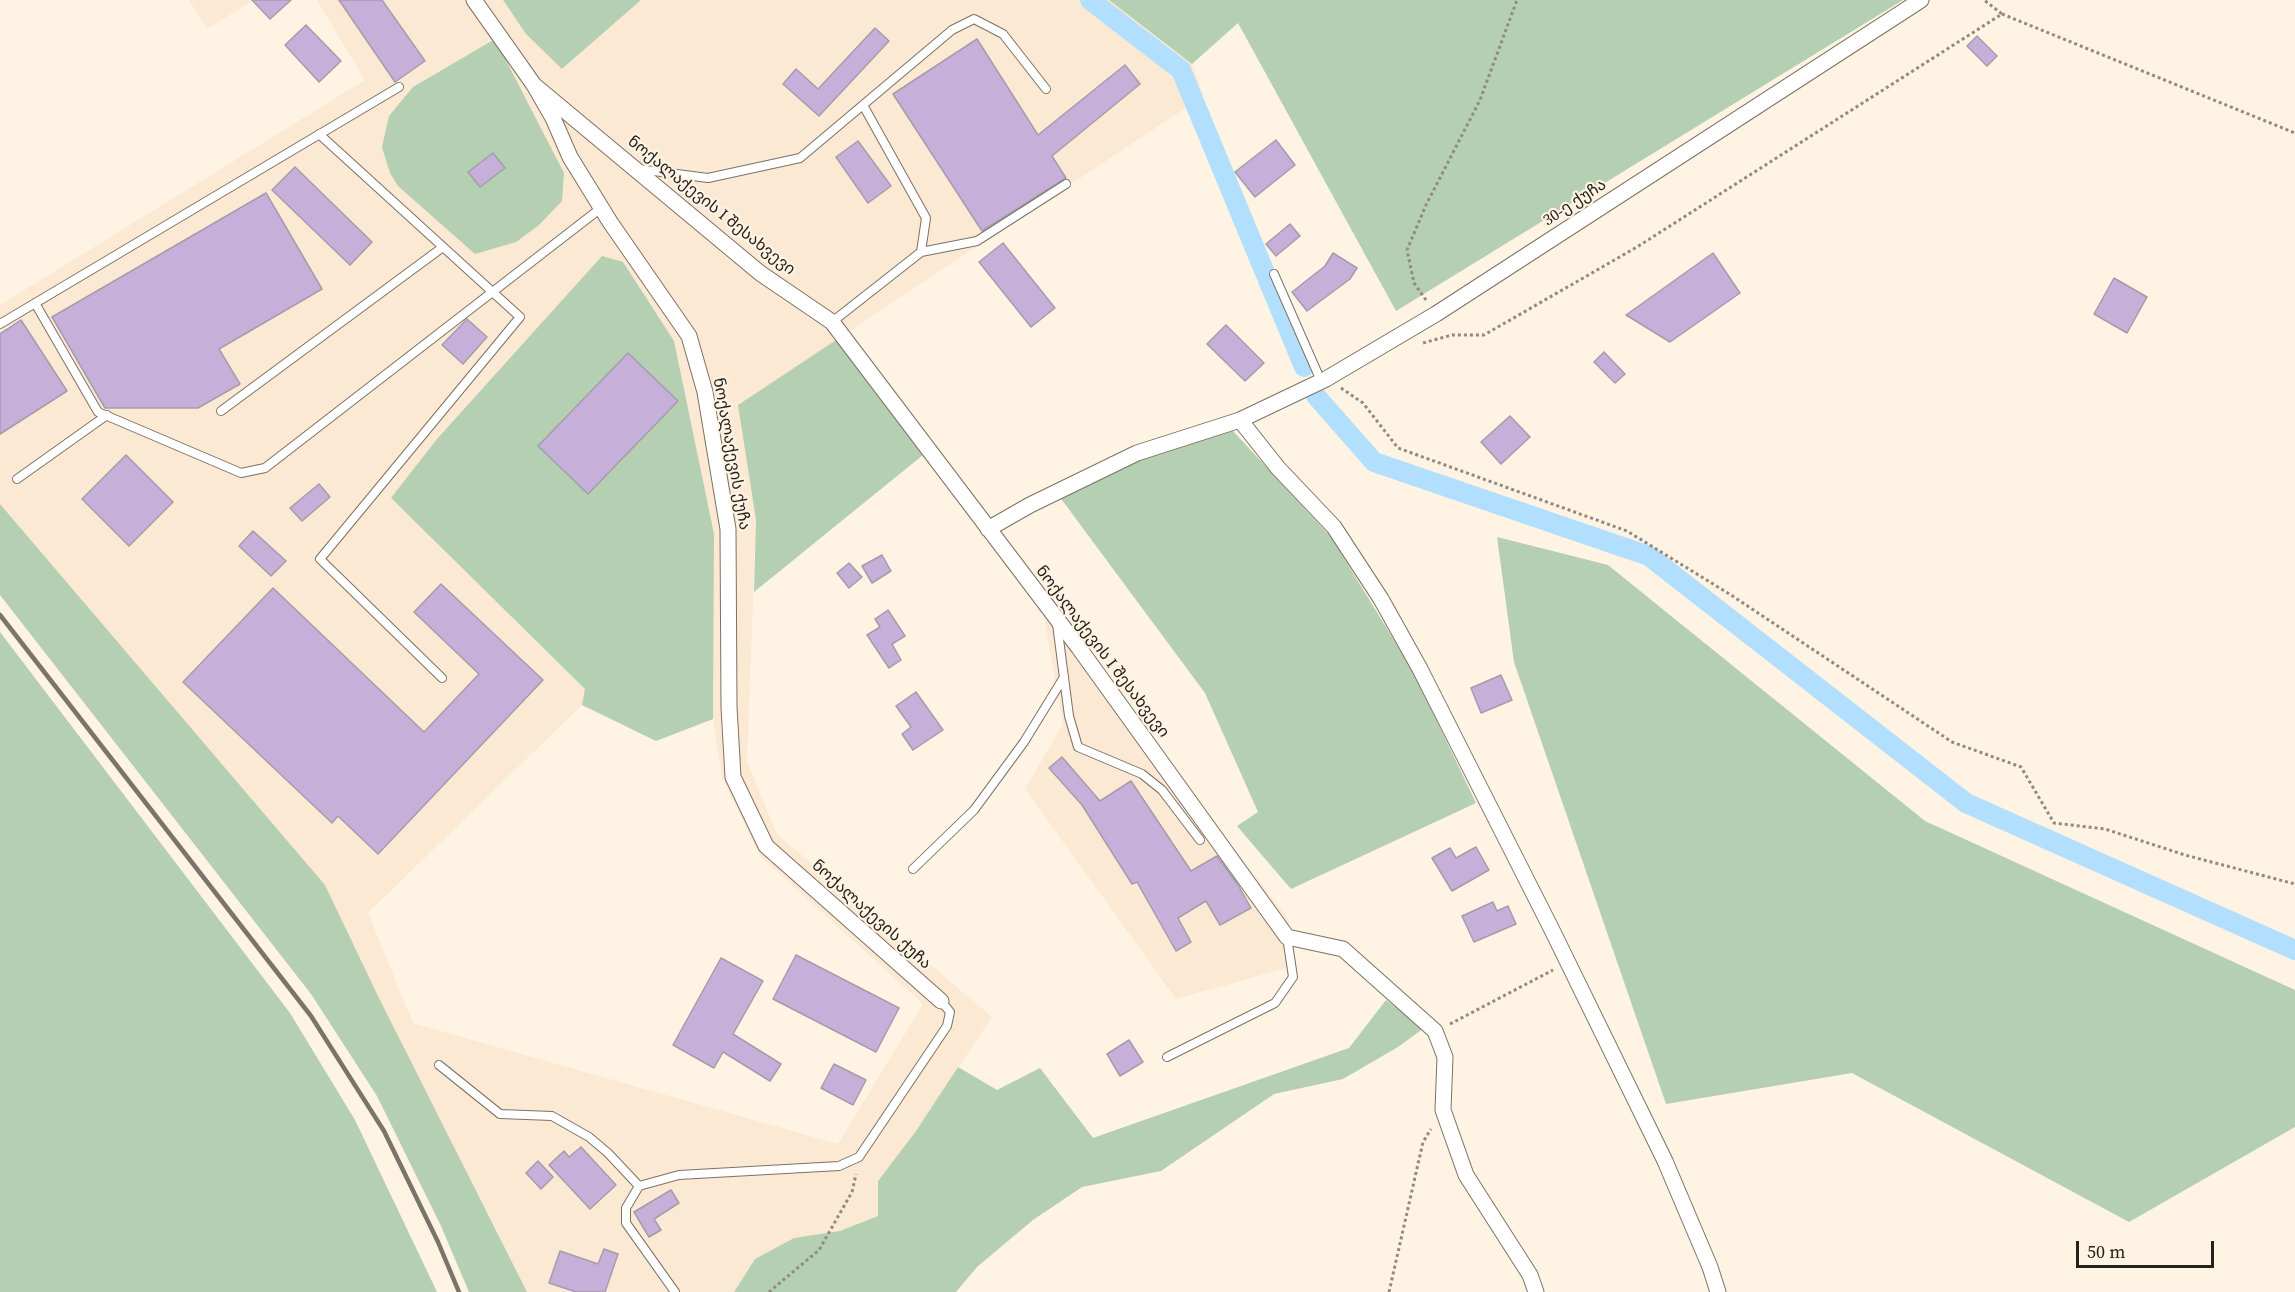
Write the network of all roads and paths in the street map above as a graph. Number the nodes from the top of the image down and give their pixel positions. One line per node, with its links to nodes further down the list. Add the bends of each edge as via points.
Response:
1 (474, 0): 6 (street, ნოქალაქევის ქუჩა)
2 (1516, 0): 20 (path, via 1480,100 1407,250 1413,283)
3 (1921, 0): 20 (street, 30-ე ქუჩა)
4 (1984, 0): 5 (path)
5 (2002, 14): 10 (path); 23 (path, via 1637,247 1484,335 1452,335)
6 (534, 85): 12 (street, ნოქალაქევის I შესახვევი); 14 (street, ნოქალაქევის ქუჩა, via 570,158)
7 (399, 87): 11 (lane)
8 (1046, 89): 9 (lane, via 1003,34 975,19 952,30)
9 (863, 105): 12 (lane, via 800,158 708,178); 16 (lane, via 926,218)
10 (2295, 133)
11 (319, 134): 15 (lane); 19 (lane)
12 (636, 168): 21 (street, ნოქალაქევის I შესახვევი, via 760,273)
13 (1066, 184): 16 (lane, via 977,241)
14 (601, 208): 18 (lane); 38 (street, ნოქალაქევის ქუჩა, via 689,336 705,392 728,529 729,707 734,777 766,846)
15 (444, 247): 18 (lane); 25 (lane)
16 (921, 252): 21 (lane)
17 (1274, 274): 24 (lane)
18 (492, 292): 26 (lane, via 265,468 241,473); 32 (lane, via 520,317 320,559)
19 (35, 303): 22 (lane); 26 (lane, via 98,412)
20 (1436, 314): 24 (street, 30-ე ქუჩა)
21 (832, 322): 29 (street, ნოქალაქევის I შესახვევი)
22 (0, 324)
23 (1419, 344)
24 (1324, 380): 27 (street, 30-ე ქუჩა); 35 (path, via 1364,403 1398,448 1627,531 1952,742 2021,766 2054,823 2105,829)
25 (221, 411)
26 (107, 416): 28 (lane)
27 (1240, 420): 29 (street, 30-ე ქუჩა, via 1137,453); 37 (street, via 1278,468 1334,527 1381,599)
28 (17, 479)
29 (988, 529): 30 (street, ნოქალაქევის I შესახვევი)
30 (1056, 620): 31 (lane); 36 (street, ნოქალაქევის I შესახვევი)
31 (1064, 677): 33 (lane, via 1078,747 1142,774 1162,790); 34 (lane, via 1024,742 974,810)
32 (442, 678)
33 (1200, 840)
34 (913, 868)
35 (2295, 884)
36 (1287, 937): 39 (street, via 1343,949); 40 (lane, via 1293,977 1275,1002)
37 (1567, 962): 39 (path); 49 (street, via 1665,1161)
38 (940, 1001): 43 (lane, via 950,1012 947,1026)
39 (1436, 1031): 42 (street, via 1446,1057)
40 (1167, 1057)
41 (439, 1065): 44 (lane, via 500,1114 552,1116 589,1137)
42 (1443, 1110): 47 (path, via 1423,1142); 48 (street, via 1466,1175 1530,1275)
43 (859, 1157): 44 (lane, via 839,1166 679,1175); 46 (path, via 852,1192 819,1250)
44 (639, 1186): 45 (lane, via 626,1208 626,1223)
45 (675, 1292)
46 (769, 1292)
47 (1389, 1292)
48 (1536, 1292)
49 (1718, 1292)

